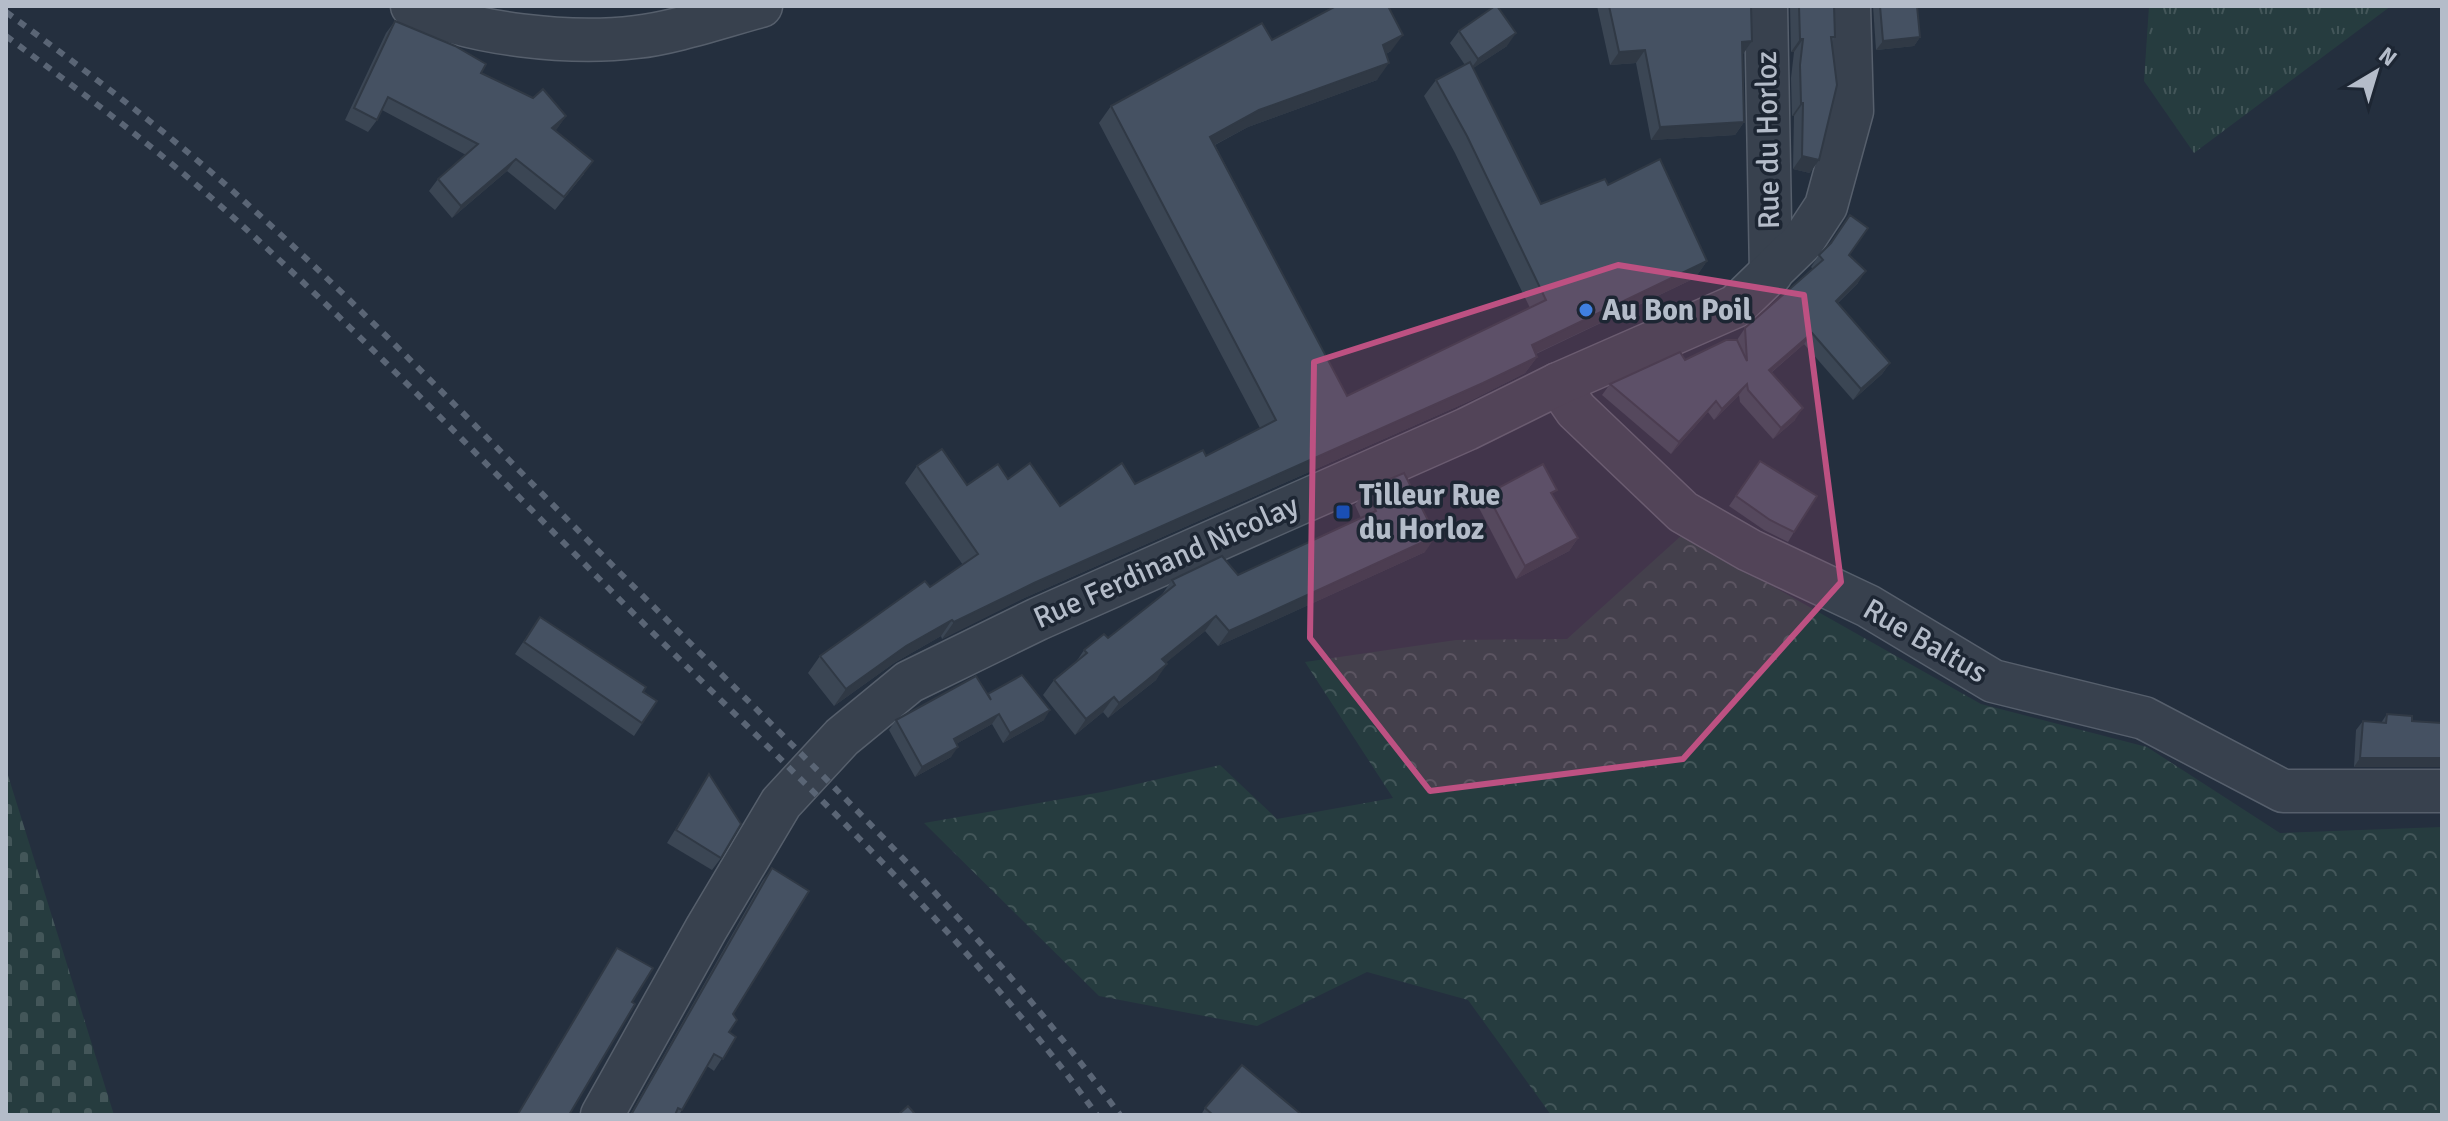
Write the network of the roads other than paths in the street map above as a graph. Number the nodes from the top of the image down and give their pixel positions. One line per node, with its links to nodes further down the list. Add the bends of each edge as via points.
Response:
1 (412, 6): 2 (street, via 428,15 498,31 576,40 637,37)
2 (761, 6)
3 (1766, 6): 5 (street, Rue du Horloz)
4 (1849, 6): 5 (street, Rue Ferdinand Nicolay, via 1852,111 1826,206 1803,241)
5 (1771, 274): 6 (street, Rue Ferdinand Nicolay, via 1736,306)
6 (1558, 384): 7 (street, Rue Baltus, via 1576,410 1683,512 1868,606 1993,681 2144,718 2283,791); 8 (street, Rue Ferdinand Nicolay, via 909,682 842,737 781,803)
7 (2442, 791)
8 (602, 1115)

